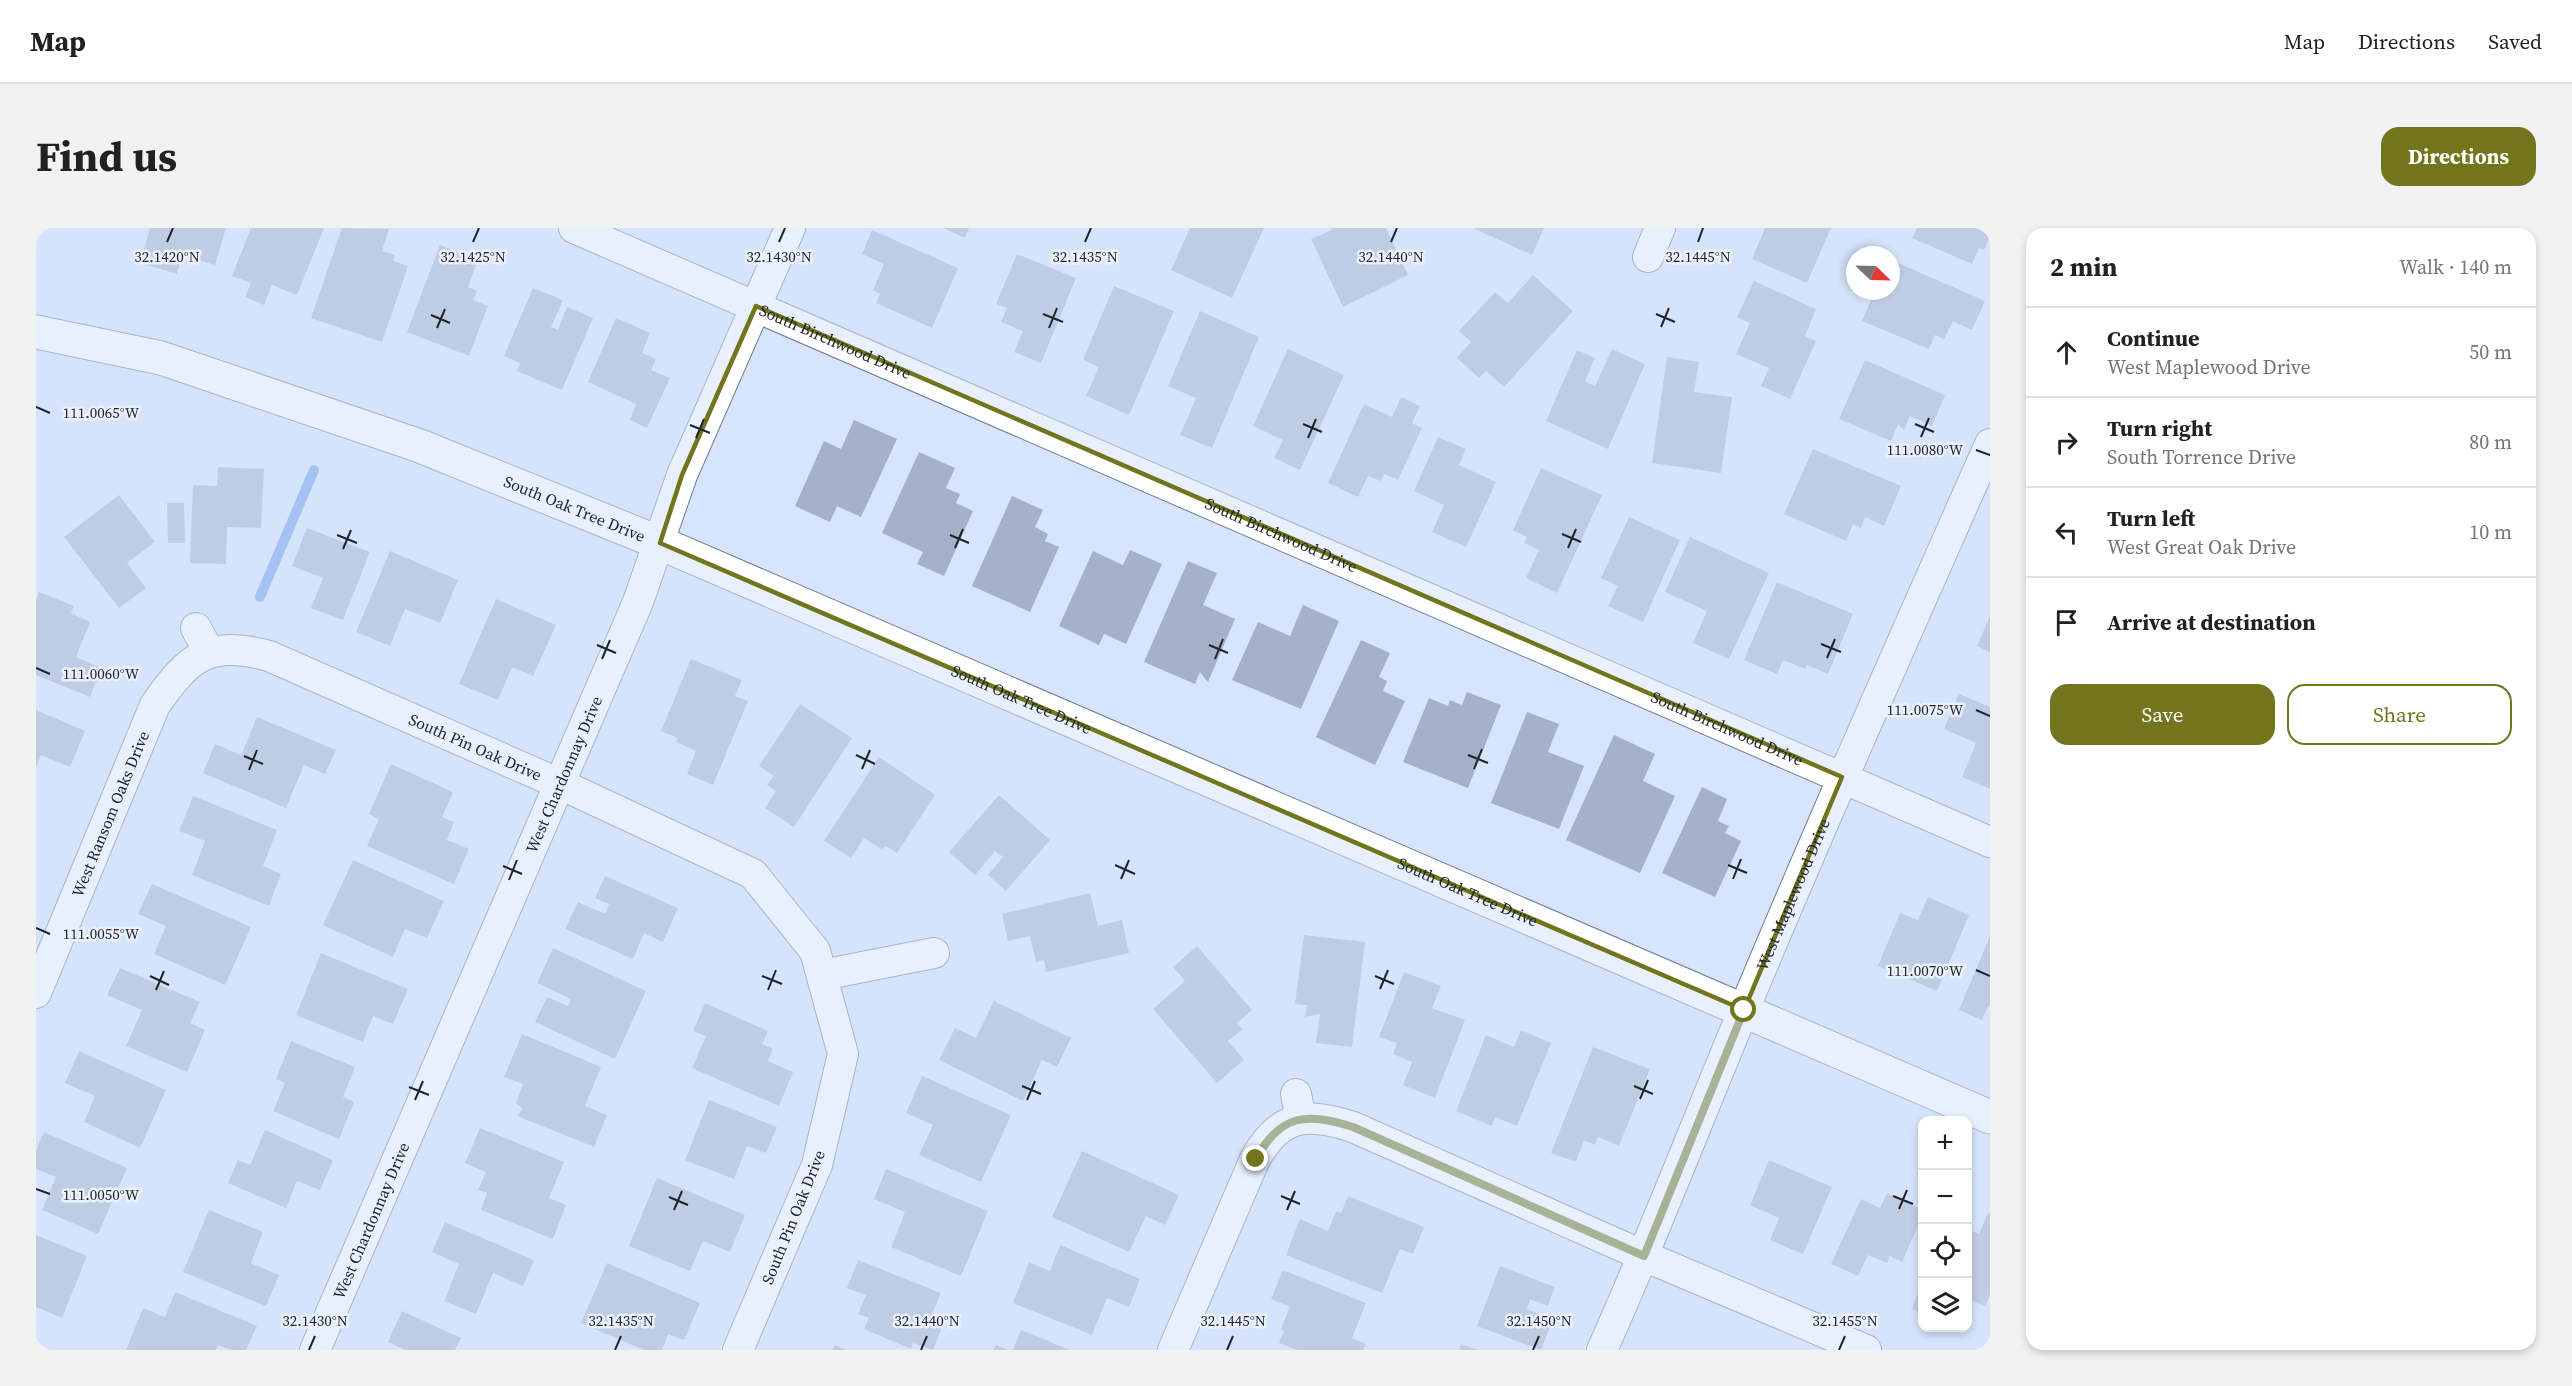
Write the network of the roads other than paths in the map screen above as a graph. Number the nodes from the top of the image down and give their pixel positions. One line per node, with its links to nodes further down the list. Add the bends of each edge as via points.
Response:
1 (574, 228): 5 (street, South Birchwood Drive)
2 (790, 228): 5 (street, West Chardonnay Drive)
3 (1660, 228): 4 (street)
4 (1648, 257)
5 (756, 306): 8 (street, West Chardonnay Drive, via 682,475); 10 (street, South Birchwood Drive)
6 (36, 332): 8 (street, South Oak Tree Drive, via 161,358 409,442)
7 (1990, 444): 10 (street, West Maplewood Drive)
8 (660, 543): 11 (street, West Chardonnay Drive); 16 (street, South Oak Tree Drive)
9 (202, 640): 11 (street, South Pin Oak Drive, via 269,656); 15 (street, West Ransom Oaks Drive, via 190,663 155,705)
10 (1842, 777): 12 (street, South Birchwood Drive); 16 (street, West Maplewood Drive)
11 (560, 784): 14 (street, South Pin Oak Drive, via 753,874 815,951); 19 (street, West Chardonnay Drive)
12 (1990, 842)
13 (934, 953): 14 (street)
14 (822, 975): 20 (street, South Pin Oak Drive, via 843,1054 817,1165)
15 (36, 993)
16 (1744, 1010): 17 (street, South Oak Tree Drive); 18 (street, West Maplewood Drive)
17 (1990, 1117)
18 (1644, 1256): 21 (street, via 1298,1106 1266,1141); 22 (street, West Maplewood Drive); 23 (street)
19 (315, 1350)
20 (738, 1350)
21 (1173, 1350)
22 (1602, 1350)
23 (1866, 1350)

